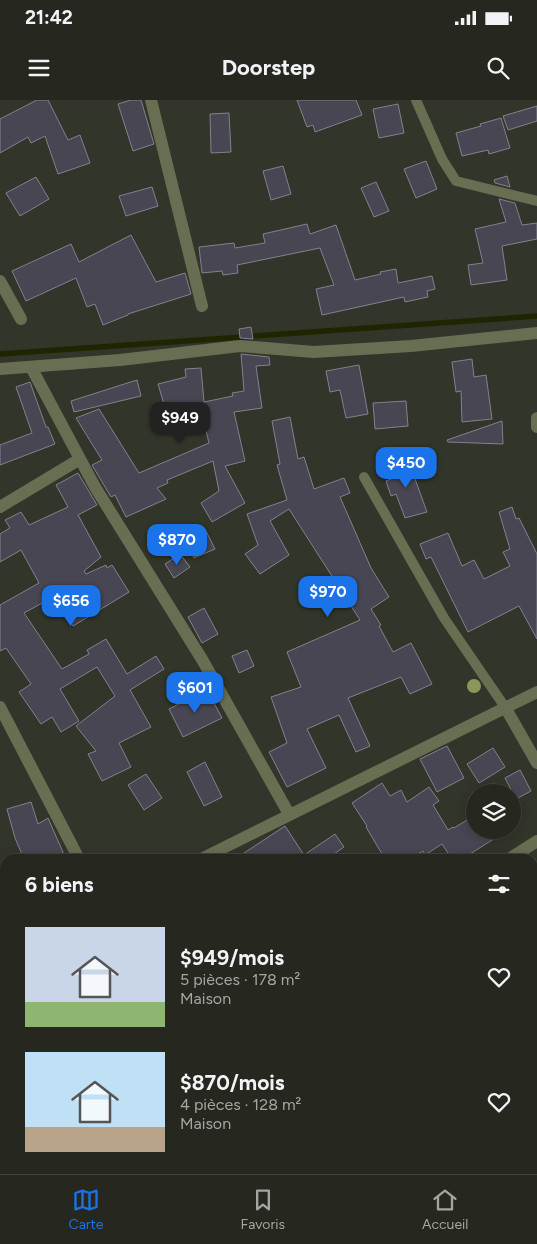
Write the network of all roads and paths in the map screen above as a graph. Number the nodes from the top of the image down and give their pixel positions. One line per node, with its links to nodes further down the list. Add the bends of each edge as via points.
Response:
1 (151, 100): 5 (street)
2 (416, 100): 3 (lane, via 442,159 456,181)
3 (537, 201)
4 (0, 281): 6 (street)
5 (202, 306)
6 (21, 319)
7 (537, 333): 8 (street, via 314,352 240,346)
8 (31, 367): 9 (street); 12 (street)
9 (0, 369)
10 (537, 418): 11 (street)
11 (537, 427)
12 (80, 459): 14 (street); 19 (street, via 203,661)
13 (364, 477): 17 (lane, via 444,618)
14 (0, 507)
15 (537, 692): 17 (street)
16 (0, 707): 21 (street)
17 (505, 707): 18 (street); 19 (street)
18 (537, 763)
19 (288, 814): 22 (street)
20 (537, 841): 23 (street)
21 (76, 854)
22 (211, 854)
23 (517, 854)

